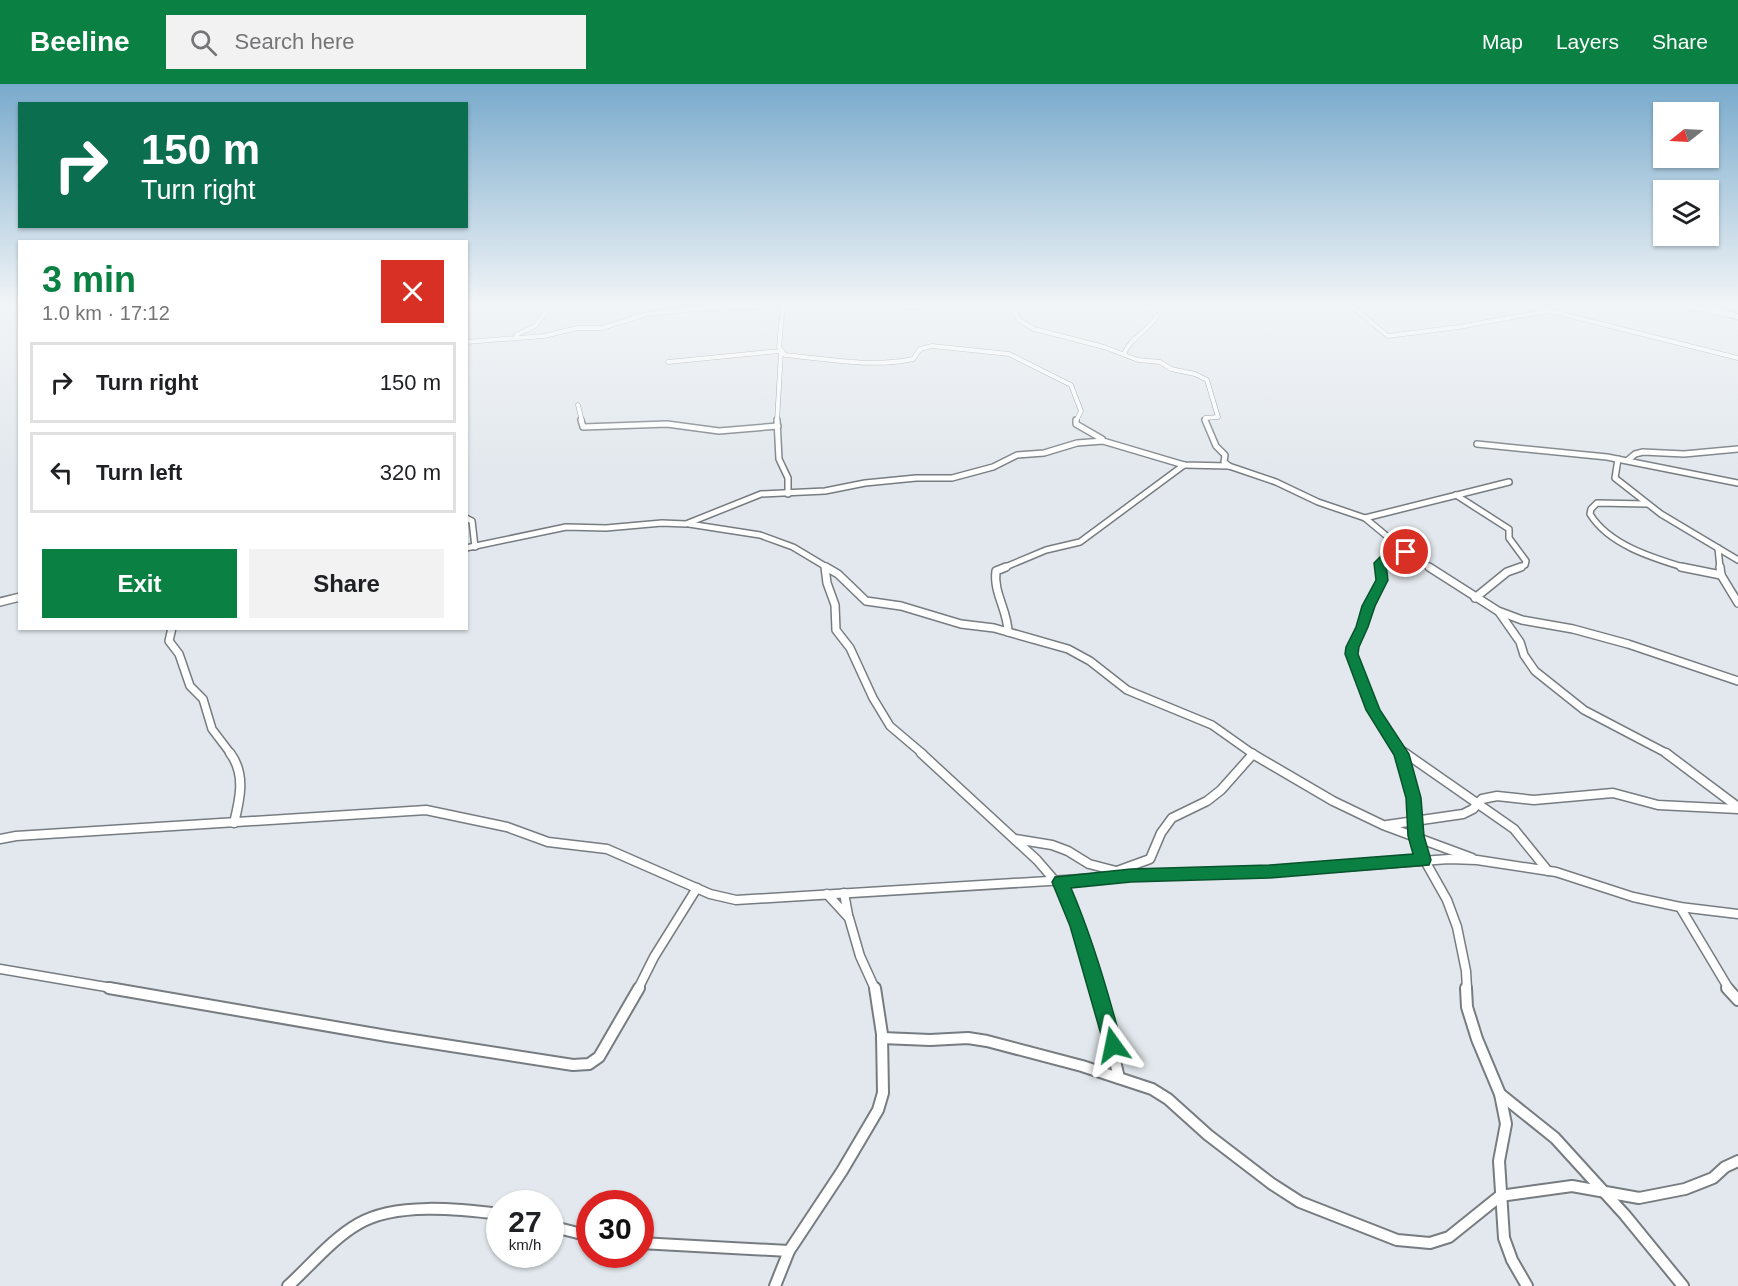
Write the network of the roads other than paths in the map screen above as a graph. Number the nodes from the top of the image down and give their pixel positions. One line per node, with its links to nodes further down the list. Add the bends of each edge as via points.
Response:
1 (690, 360): 7 (street)
2 (781, 360): 9 (street)
3 (855, 360): 4 (street)
4 (908, 360)
5 (1021, 360): 10 (street, via 1071,385 1081,411 1076,424)
6 (1141, 360): 16 (street, via 1160,362 1207,380 1218,417 1204,420)
7 (668, 362)
8 (578, 405): 9 (street, via 584,427 667,424 720,431)
9 (778, 426): 19 (street, via 780,462 790,479)
10 (1109, 442): 15 (street); 19 (street, via 1077,443 1044,453 1017,455 993,467 952,478 860,483)
11 (1477, 444): 13 (street)
12 (1738, 449): 14 (street, via 1684,454 1638,452)
13 (1618, 459): 14 (street); 21 (street, via 1615,478)
14 (1628, 460): 18 (street)
15 (1184, 465): 16 (street); 38 (street, via 1080,542 1046,550 996,570 995,586 1008,618)
16 (1229, 466): 23 (street)
17 (1509, 482): 20 (street)
18 (1738, 483)
19 (788, 494): 24 (street, via 755,496)
20 (1456, 495): 23 (street); 33 (street, via 1509,529 1509,538 1526,561)
21 (1647, 504): 28 (street); 31 (street, via 1598,503 1590,514 1599,528 1616,539 1690,570)
22 (468, 519): 26 (street, via 472,521)
23 (1365, 519): 25 (street)
24 (686, 524): 26 (street, via 569,526); 30 (street, via 770,538)
25 (1397, 546): 33 (street); 40 (street, via 1380,563 1382,580 1352,654 1373,710)
26 (475, 547): 27 (street)
27 (468, 548)
28 (1718, 548): 29 (street); 31 (street)
29 (1738, 560)
30 (825, 566): 38 (street, via 866,601); 48 (street, via 835,605 836,630 850,648 890,726)
31 (1721, 575): 35 (street)
32 (18, 598): 34 (street)
33 (1475, 598): 36 (street)
34 (0, 602)
35 (1738, 603)
36 (1498, 611): 39 (street, via 1628,644); 43 (street, via 1521,642 1524,656 1535,671 1584,710 1662,750)
37 (172, 630): 44 (street, via 169,641 179,654 186,678 203,699 212,729 238,763 241,794)
38 (1008, 632): 41 (street, via 1078,653 1127,690 1207,722)
39 (1738, 681)
40 (1398, 747): 42 (street); 45 (street, via 1413,798)
41 (1253, 754): 46 (street); 52 (street, via 1221,790 1172,818 1150,859)
42 (1477, 804): 43 (street, via 1486,797 1497,796 1534,800 1613,793 1658,805); 45 (street, via 1463,814); 53 (street, via 1514,829)
43 (1738, 808)
44 (234, 823): 49 (street); 56 (street, via 436,811 516,829 542,840 607,849)
45 (1414, 823): 46 (street); 47 (street)
46 (1383, 825): 47 (street)
47 (1416, 836): 50 (street); 51 (street)
48 (1014, 839): 52 (street, via 1052,845 1089,864); 55 (street)
49 (0, 840)
50 (1423, 860): 51 (street); 54 (street, via 1269,872); 66 (street, via 1447,900 1457,927 1466,971 1467,1007)
51 (1477, 860): 53 (street)
52 (1117, 871): 54 (street)
53 (1548, 871): 59 (street)
54 (1131, 876): 55 (street)
55 (1058, 882): 57 (street); 65 (street, via 1079,926 1101,994)
56 (697, 888): 58 (street, via 736,900); 62 (street, via 654,957 632,1002 598,1057 589,1064 474,1051)
57 (844, 893): 58 (street); 61 (street)
58 (827, 894): 61 (street)
59 (1680, 907): 60 (street); 63 (street, via 1724,984)
60 (1738, 914)
61 (849, 918): 64 (street, via 877,993)
62 (0, 969)
63 (1738, 1000)
64 (882, 1038): 65 (street, via 987,1041); 72 (street, via 883,1093 878,1110)
65 (1119, 1078): 69 (street, via 1168,1099 1208,1135 1300,1202 1397,1240 1430,1243 1449,1237)
66 (1500, 1094): 68 (street, via 1555,1138); 69 (street, via 1506,1124 1499,1161)
67 (1738, 1161): 68 (street, via 1713,1178 1685,1189 1639,1197)
68 (1602, 1190): 69 (street, via 1556,1186); 76 (street)
69 (1500, 1196): 75 (street, via 1504,1238)
70 (486, 1213): 73 (street, via 395,1211 372,1216 357,1224)
71 (654, 1244): 72 (street)
72 (789, 1251): 74 (street)
73 (288, 1286)
74 (775, 1286)
75 (1527, 1286)
76 (1683, 1286)

